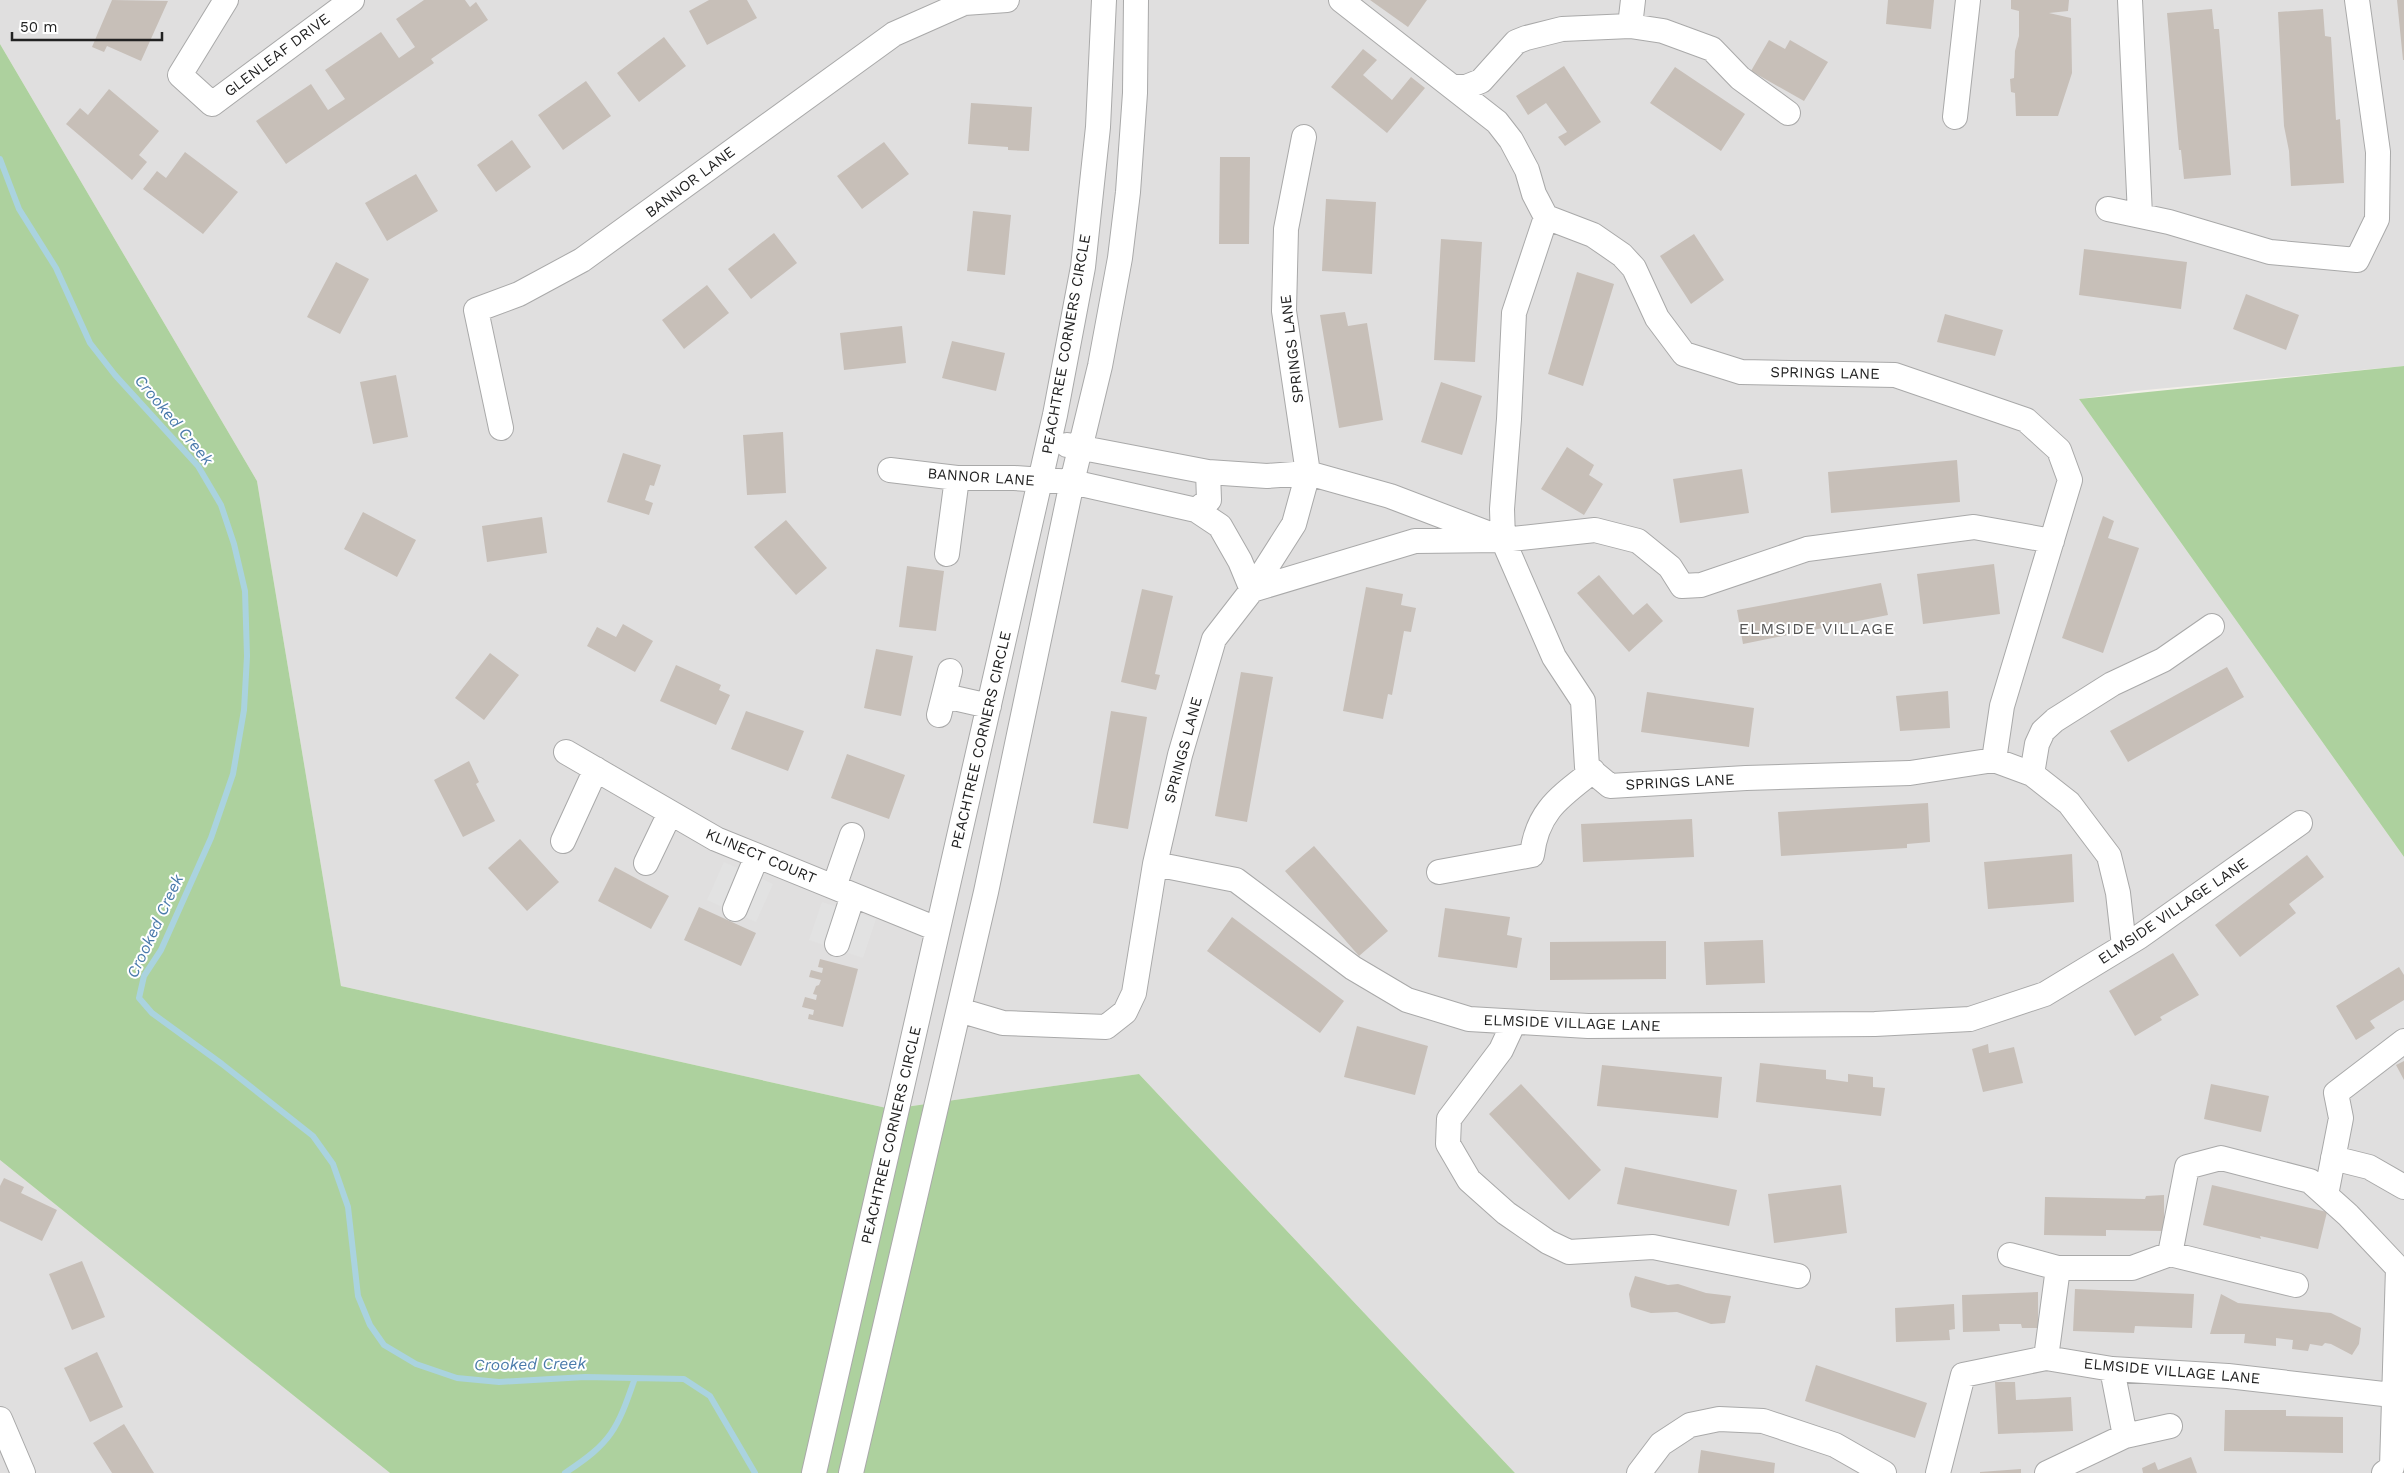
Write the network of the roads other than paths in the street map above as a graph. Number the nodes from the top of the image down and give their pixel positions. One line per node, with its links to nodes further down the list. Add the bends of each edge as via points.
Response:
1 (226, 0): 2 (street, GLENLEAF DRIVE, via 180,75 212,104)
2 (352, 0)
3 (1007, 0): 19 (street, BANNOR LANE, via 964,4 894,34 582,260 519,294 476,310)
4 (1104, 0): 20 (street, PEACHTREE CORNERS CIRCLE, via 1098,127 1083,267)
5 (1136, 0): 21 (street, via 1136,93 1128,192 1120,258)
6 (1341, 0): 12 (street)
7 (1633, 0): 11 (street)
8 (1968, 0): 14 (street)
9 (2130, 0): 17 (street)
10 (2356, 0): 17 (street, via 2378,152 2376,219 2357,260 2270,252)
11 (1630, 26): 12 (street, via 1562,29 1526,38 1516,42 1480,82); 13 (street, via 1663,31 1712,49 1740,78)
12 (1455, 87): 18 (street, via 1497,122 1511,140)
13 (1788, 113)
14 (1955, 117)
15 (1304, 137): 24 (street, SPRINGS LANE, via 1286,229 1284,311)
16 (2108, 209): 17 (street)
17 (2140, 215)
18 (1546, 217): 29 (street, via 1514,313 1502,508); 30 (street, SPRINGS LANE, via 1593,236 1622,255 1634,268 1657,318 1684,354 1741,372 1895,375 2026,420 2058,450 2070,480)
19 (501, 428)
20 (1050, 442): 21 (street); 26 (street, PEACHTREE CORNERS CIRCLE)
21 (1082, 447): 23 (street); 27 (street)
22 (890, 470): 25 (street, BANNOR LANE)
23 (1208, 472): 24 (street, via 1268,476); 28 (street, via 1209,500)
24 (1308, 473): 29 (street, via 1390,496); 32 (street, SPRINGS LANE, via 1294,524)
25 (958, 478): 26 (street, BANNOR LANE); 31 (street)
26 (1040, 481): 27 (street, BANNOR LANE); 35 (street, PEACHTREE CORNERS CIRCLE)
27 (1072, 482): 28 (street); 54 (street)
28 (1196, 510): 32 (street, via 1220,526 1240,560)
29 (1503, 540): 30 (street, via 1595,530 1638,541 1670,567 1682,586 1702,585 1807,549 1974,527); 32 (street, via 1415,541); 39 (street, via 1554,658 1583,701 1587,767)
30 (2052, 540): 37 (street, SPRINGS LANE, via 2002,706)
31 (947, 554)
32 (1252, 590): 47 (street, SPRINGS LANE, via 1214,639 1180,755)
33 (2212, 626): 40 (street, via 2163,660 2112,684 2055,720 2043,731 2037,744)
34 (950, 671): 35 (street, via 942,706)
35 (989, 706): 51 (street, PEACHTREE CORNERS CIRCLE)
36 (566, 752): 38 (street, KLINECT COURT)
37 (1994, 760): 39 (street, SPRINGS LANE, via 1910,773 1610,786); 40 (street, SPRINGS LANE)
38 (596, 769): 41 (street, KLINECT COURT); 44 (street)
39 (1593, 771): 48 (street, via 1547,810 1534,836 1532,855)
40 (2032, 774): 53 (street, SPRINGS LANE, via 2069,803 2109,856 2118,892)
41 (670, 813): 45 (street, KLINECT COURT, via 716,839); 46 (street)
42 (2300, 822): 53 (street, ELMSIDE VILLAGE LANE)
43 (852, 835): 49 (street)
44 (562, 841)
45 (758, 856): 49 (street, KLINECT COURT); 50 (street)
46 (646, 863)
47 (1155, 864): 54 (street, via 1134,993 1125,1012 1106,1027 1003,1023); 55 (street, ELMSIDE VILLAGE LANE, via 1236,880 1353,968 1407,1000 1469,1019)
48 (1439, 872)
49 (843, 891): 51 (street, KLINECT COURT); 52 (street)
50 (735, 909)
51 (937, 929): 73 (street, PEACHTREE CORNERS CIRCLE)
52 (837, 944)
53 (2124, 946): 55 (street, ELMSIDE VILLAGE LANE, via 2045,994 1970,1019 1875,1024 1588,1026)
54 (959, 1010): 74 (street)
55 (1514, 1022): 63 (street, via 1501,1050 1449,1119 1448,1144 1469,1180 1506,1213 1548,1242 1569,1252 1653,1247)
56 (2404, 1041): 57 (street, via 2336,1093 2341,1118)
57 (2333, 1158): 58 (street, via 2369,1167); 59 (street)
58 (2404, 1187)
59 (2326, 1196): 60 (street, via 2310,1181 2221,1158 2188,1167); 67 (street, via 2398,1268)
60 (2170, 1254): 62 (street, via 2132,1268); 64 (street)
61 (2010, 1255): 62 (street)
62 (2058, 1268): 65 (street)
63 (1798, 1276)
64 (2296, 1284)
65 (2046, 1358): 66 (street, ELMSIDE VILLAGE LANE); 77 (street, ELMSIDE VILLAGE LANE, via 1963,1375)
66 (2112, 1369): 67 (street, ELMSIDE VILLAGE LANE, via 2228,1376); 70 (street)
67 (2392, 1395): 71 (street)
68 (0, 1419): 72 (street)
69 (2170, 1426): 70 (street)
70 (2125, 1436): 78 (street)
71 (2392, 1471)
72 (23, 1473)
73 (814, 1473)
74 (851, 1473)
75 (1639, 1473): 76 (street, via 1661,1444 1690,1425 1719,1419 1763,1421 1835,1445)
76 (1884, 1473)
77 (1938, 1473)
78 (2047, 1473)

